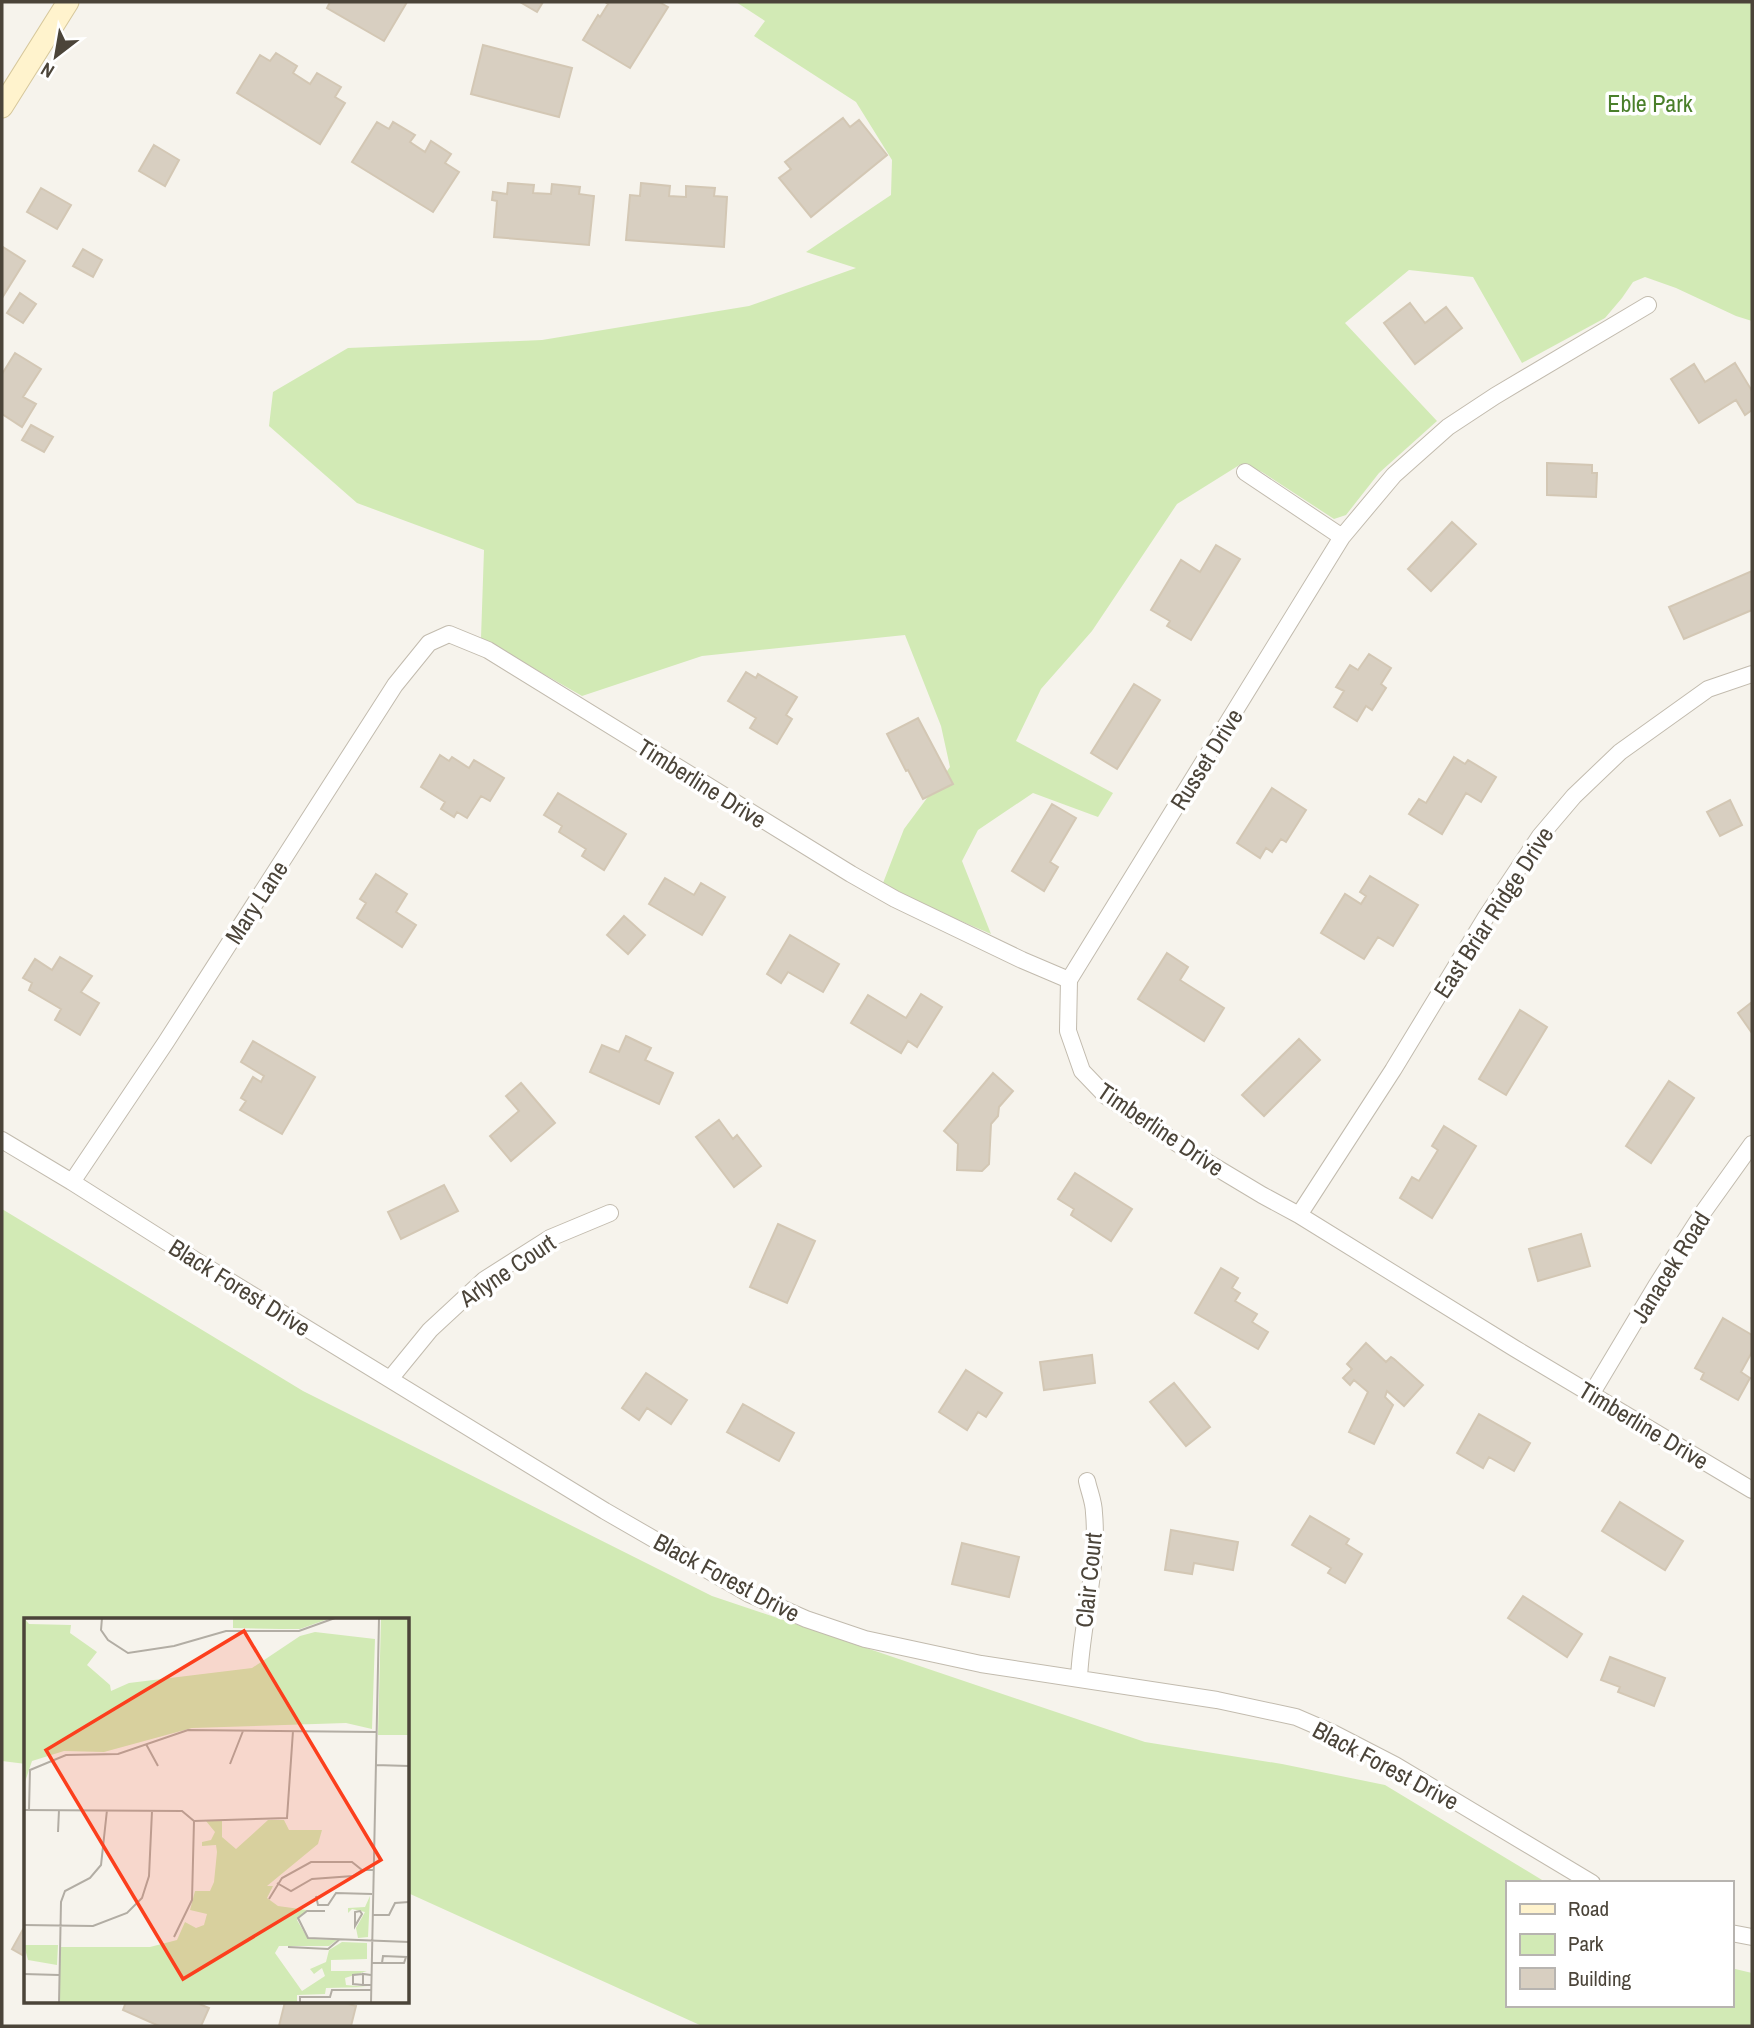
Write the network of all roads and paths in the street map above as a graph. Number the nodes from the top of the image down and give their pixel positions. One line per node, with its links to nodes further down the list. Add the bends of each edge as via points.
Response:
1 (68, 2): 2 (street)
2 (2, 107)
3 (1648, 305): 5 (street, Russet Drive, via 1448,426 1394,475)
4 (1245, 472): 5 (street)
5 (1342, 537): 8 (street, Russet Drive)
6 (449, 634): 8 (street, Timberline Drive, via 488,650 895,899); 11 (street, Mary Lane, via 429,643 395,685)
7 (1752, 674): 13 (street, East Briar Ridge Drive, via 1708,689 1620,752 1540,836)
8 (1069, 980): 13 (street, Timberline Drive, via 1069,1031 1082,1071 1106,1096)
9 (2, 1140): 11 (street, Black Forest Drive)
10 (1752, 1144): 15 (street, Janacek Road, via 1704,1210)
11 (72, 1182): 14 (street, Black Forest Drive)
12 (610, 1213): 14 (street, Arlyne Court, via 550,1238 484,1280 430,1330)
13 (1299, 1215): 15 (street, Timberline Drive)
14 (390, 1379): 18 (street, Black Forest Drive, via 617,1518 749,1594 806,1619 865,1639)
15 (1592, 1393): 17 (street, Timberline Drive)
16 (1087, 1481): 18 (street, Clair Court, via 1095,1534)
17 (1752, 1490)
18 (1079, 1679): 19 (street, Black Forest Drive, via 1296,1717 1395,1765)
19 (1589, 1881)
20 (1733, 1933): 21 (street)
21 (1752, 1937)

